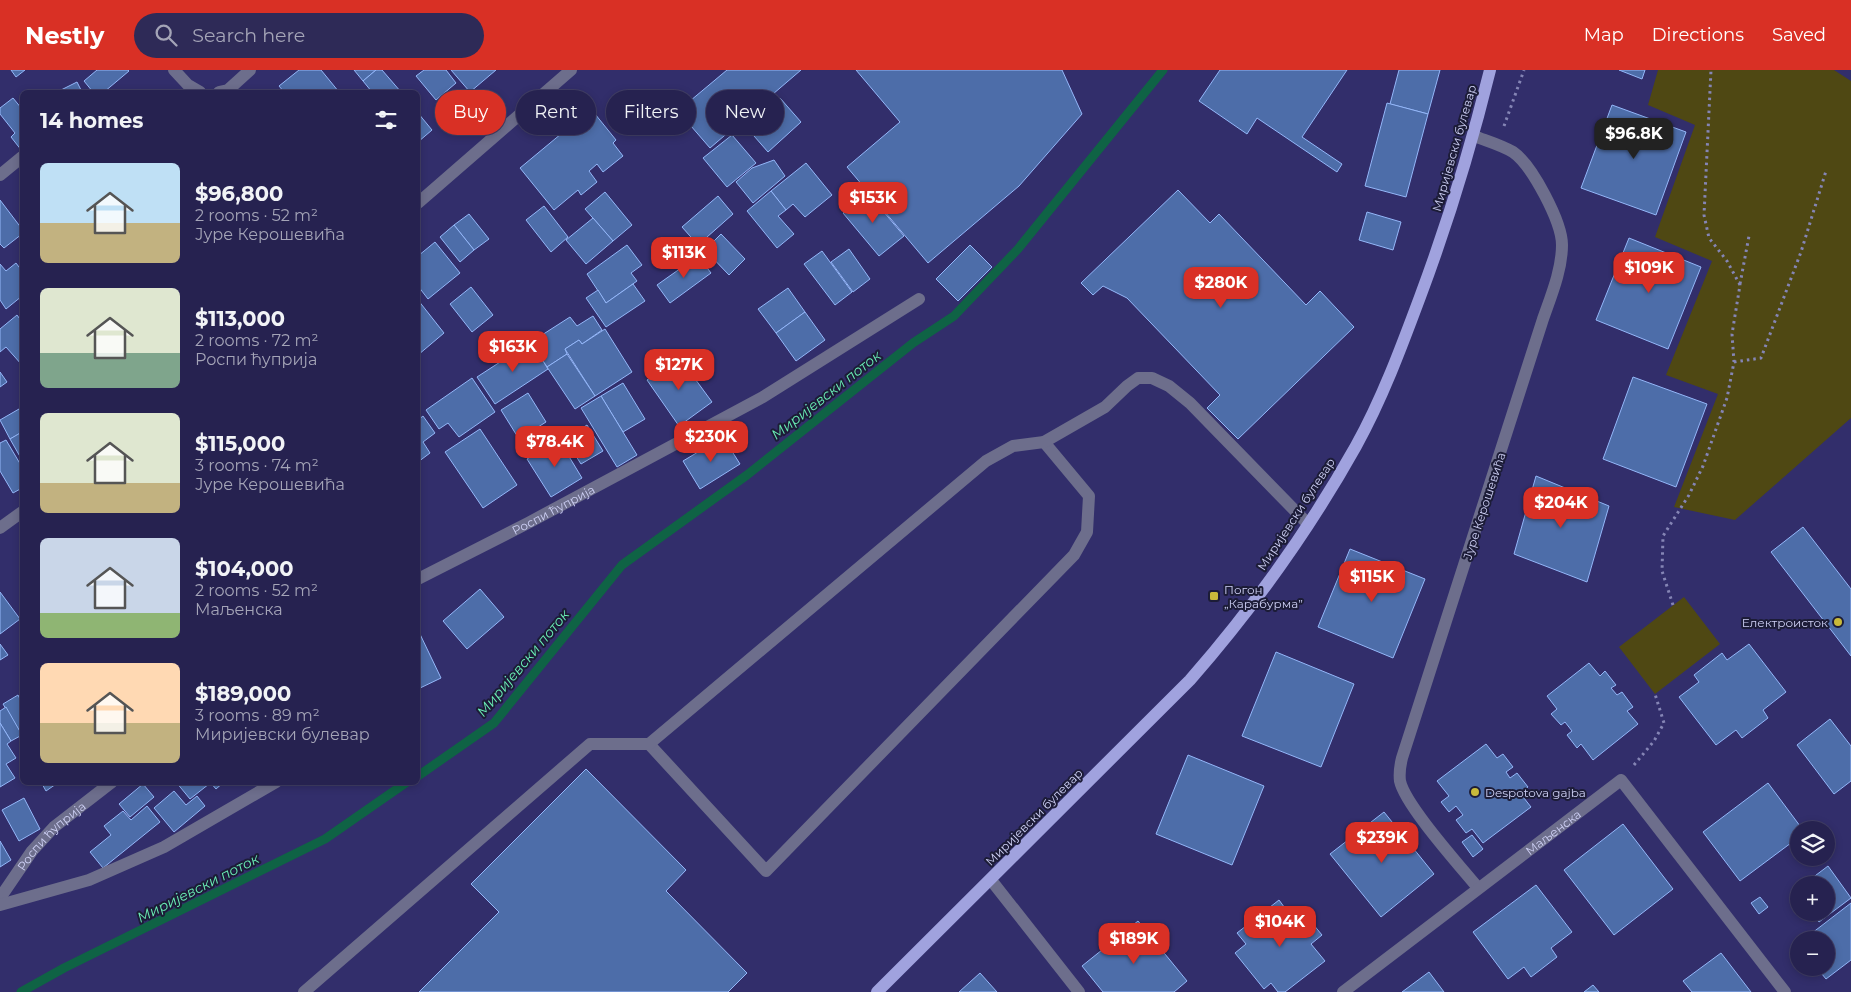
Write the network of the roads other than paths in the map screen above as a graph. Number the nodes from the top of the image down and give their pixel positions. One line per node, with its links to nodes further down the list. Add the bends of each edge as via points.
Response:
1 (174, 70): 5 (street)
2 (250, 70): 6 (street)
3 (571, 70): 10 (street)
4 (1490, 70): 7 (main road, Миријевски булевар)
5 (197, 90)
6 (228, 90)
7 (1474, 136): 14 (main road, Миријевски булевар, via 1400,353 1356,446); 21 (street, Јуре Керошевића, via 1514,153 1535,178 1555,220 1562,244 1558,270 1400,771 1400,782 1411,804)
8 (20, 160): 9 (street)
9 (0, 175)
10 (420, 201)
11 (919, 299): 16 (street, Роспи ћуприја, via 764,397)
12 (1044, 442): 14 (street, via 1105,407 1138,378 1152,378 1169,386 1190,403); 17 (street, via 1013,446 986,461); 17 (street, via 1089,496 1087,532 1074,555 766,871)
13 (20, 513): 15 (street)
14 (1308, 524): 20 (main road, Миријевски булевар, via 1269,581 1196,672)
15 (0, 528)
16 (420, 577)
17 (649, 744): 24 (street, via 590,744)
18 (108, 785): 22 (street, Роспи ћуприја, via 54,828 32,851)
19 (271, 785): 23 (street, via 164,847 89,880)
20 (991, 880): 25 (main road, Миријевски булевар); 26 (street)
21 (1478, 888): 27 (street, Маљенска); 28 (street, Маљенска, via 1621,780)
22 (0, 898)
23 (0, 905)
24 (304, 992)
25 (877, 992)
26 (1079, 992)
27 (1343, 992)
28 (1785, 992)

